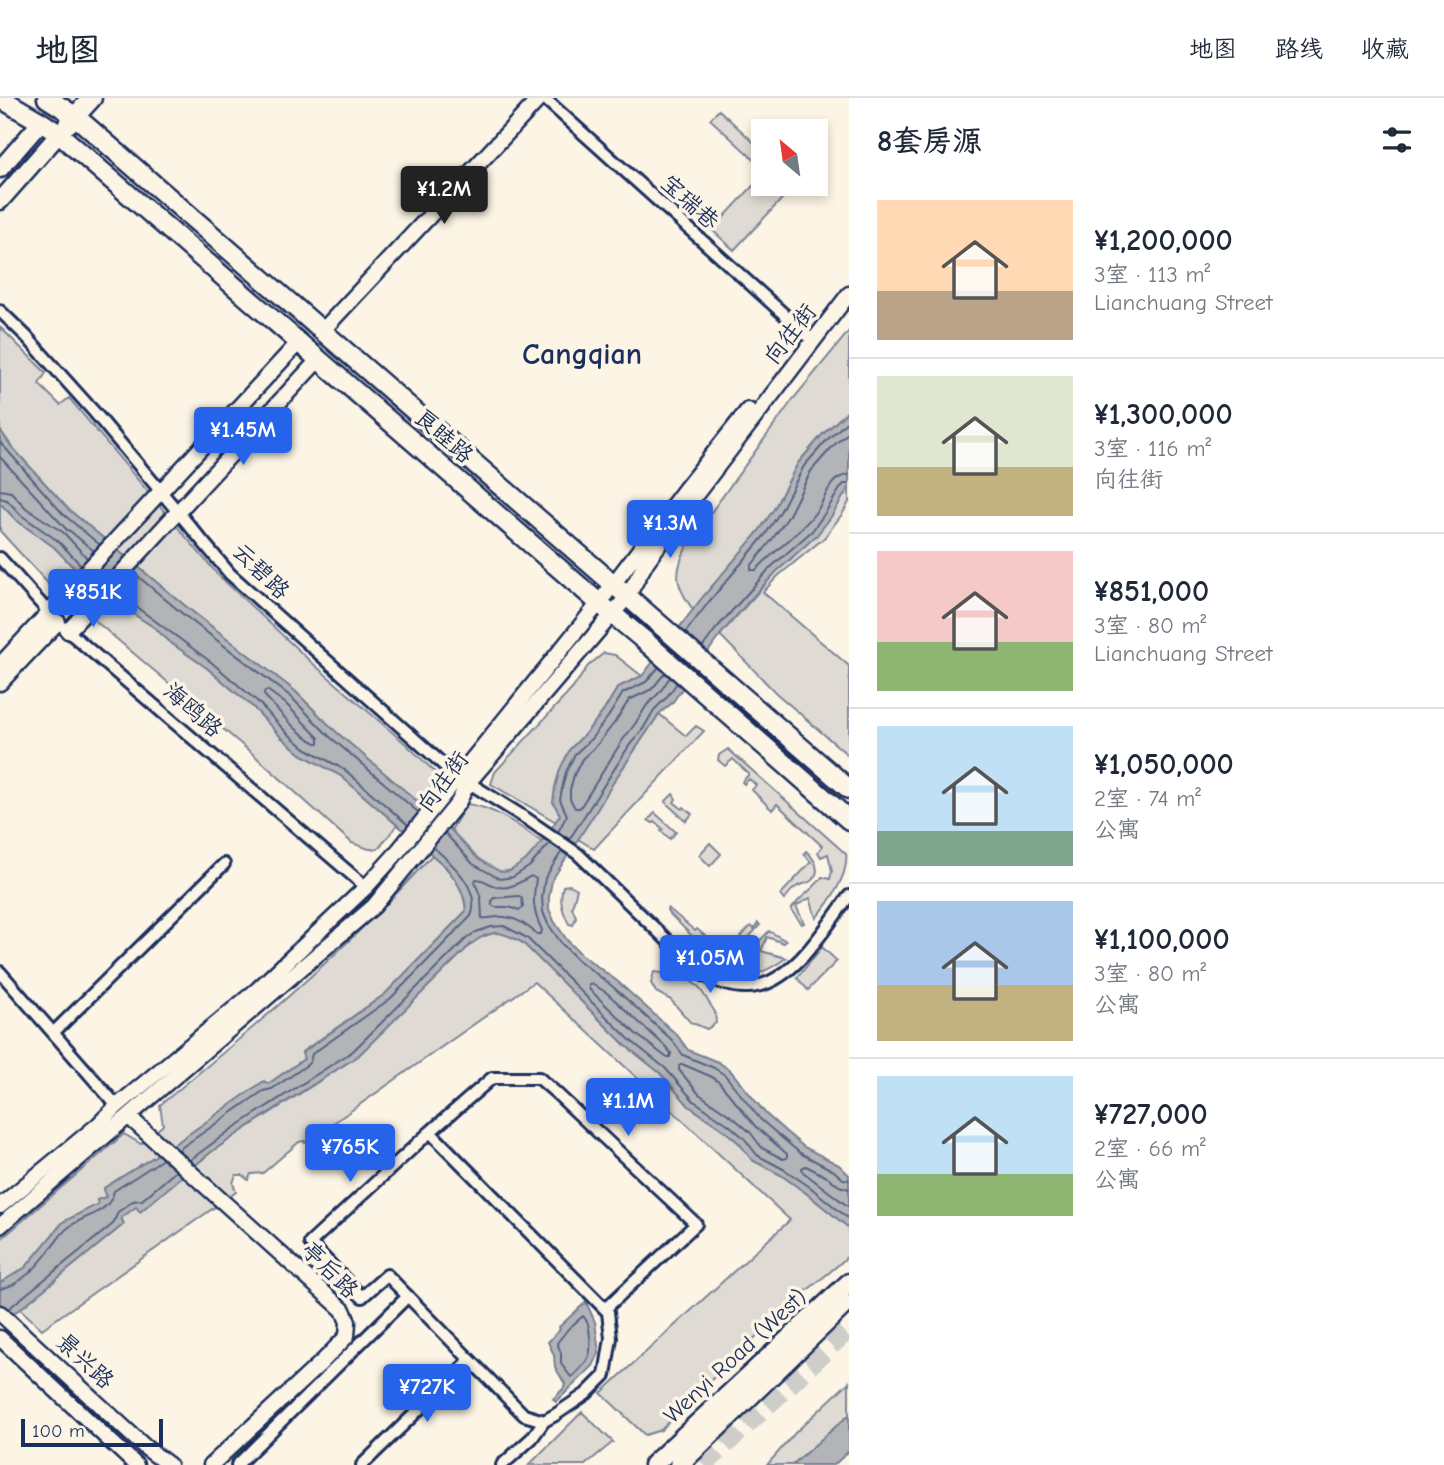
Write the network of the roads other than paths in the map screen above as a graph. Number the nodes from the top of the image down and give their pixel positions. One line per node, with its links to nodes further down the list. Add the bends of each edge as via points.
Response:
1 (0, 98): 6 (main road, 良睦路)
2 (92, 98): 5 (main road)
3 (542, 98): 13 (street); 14 (street, 宝瑞巷)
4 (55, 100): 5 (main road, 良睦路); 6 (main road)
5 (75, 116): 7 (main road); 13 (main road, 良睦路)
6 (41, 122): 7 (main road, 良睦路); 8 (main road)
7 (59, 134): 9 (main road); 15 (main road, 良睦路)
8 (0, 169)
9 (0, 201)
10 (849, 283): 14 (street, 向往街)
11 (849, 294): 20 (street, 向往街, via 648,561)
12 (0, 311): 17 (street, 云碧路)
13 (323, 330): 20 (main road, 良睦路)
14 (807, 336): 20 (street, 向往街, via 686,488)
15 (299, 342): 16 (main road, 良睦路); 17 (street)
16 (319, 359): 18 (street); 21 (main road, 良睦路)
17 (161, 492): 18 (street, 云碧路); 22 (street, via 74,587)
18 (178, 512): 22 (street, via 93,603); 25 (street, 云碧路, via 230,574)
19 (0, 558): 22 (street, 海鸥路)
20 (620, 591): 21 (street, 向往街); 26 (main road, 良睦路)
21 (605, 609): 25 (street, 向往街); 27 (main road, 良睦路)
22 (58, 622): 23 (street); 24 (street); 29 (street, 海鸥路)
23 (0, 665)
24 (0, 683)
25 (463, 780): 29 (street, 向往街, via 446,792); 30 (street, 云碧路, via 578,854 703,975 725,984 747,987 783,975); 34 (street, 向往街, via 458,803 374,906)
26 (849, 789)
27 (849, 820)
28 (224, 864): 32 (street)
29 (366, 887): 33 (street, via 257,990)
30 (849, 896)
31 (0, 972): 32 (street)
32 (54, 1032): 33 (street)
33 (117, 1106): 36 (street)
34 (129, 1116): 37 (street, 向往街); 48 (street, 亭后路, via 344,1310 348,1322 347,1336)
35 (430, 1132): 39 (street, via 310,1243 362,1297 387,1275); 41 (street); 41 (street, via 492,1078 539,1078 696,1224)
36 (0, 1206)
37 (0, 1226)
38 (849, 1283): 52 (main road, Wenyi Road (West))
39 (408, 1296): 44 (street); 49 (street)
40 (849, 1300): 53 (main road, Wenyi Road (West))
41 (605, 1309): 45 (street, via 611,1338 605,1375 586,1394)
42 (0, 1313): 47 (street, 景兴路)
43 (0, 1338): 46 (street, 景兴路)
44 (470, 1360): 45 (street, via 524,1416); 50 (street)
45 (544, 1421): 51 (street)
46 (136, 1465)
47 (169, 1465)
48 (211, 1465)
49 (237, 1465)
50 (362, 1465)
51 (502, 1465)
52 (653, 1465)
53 (679, 1465)

